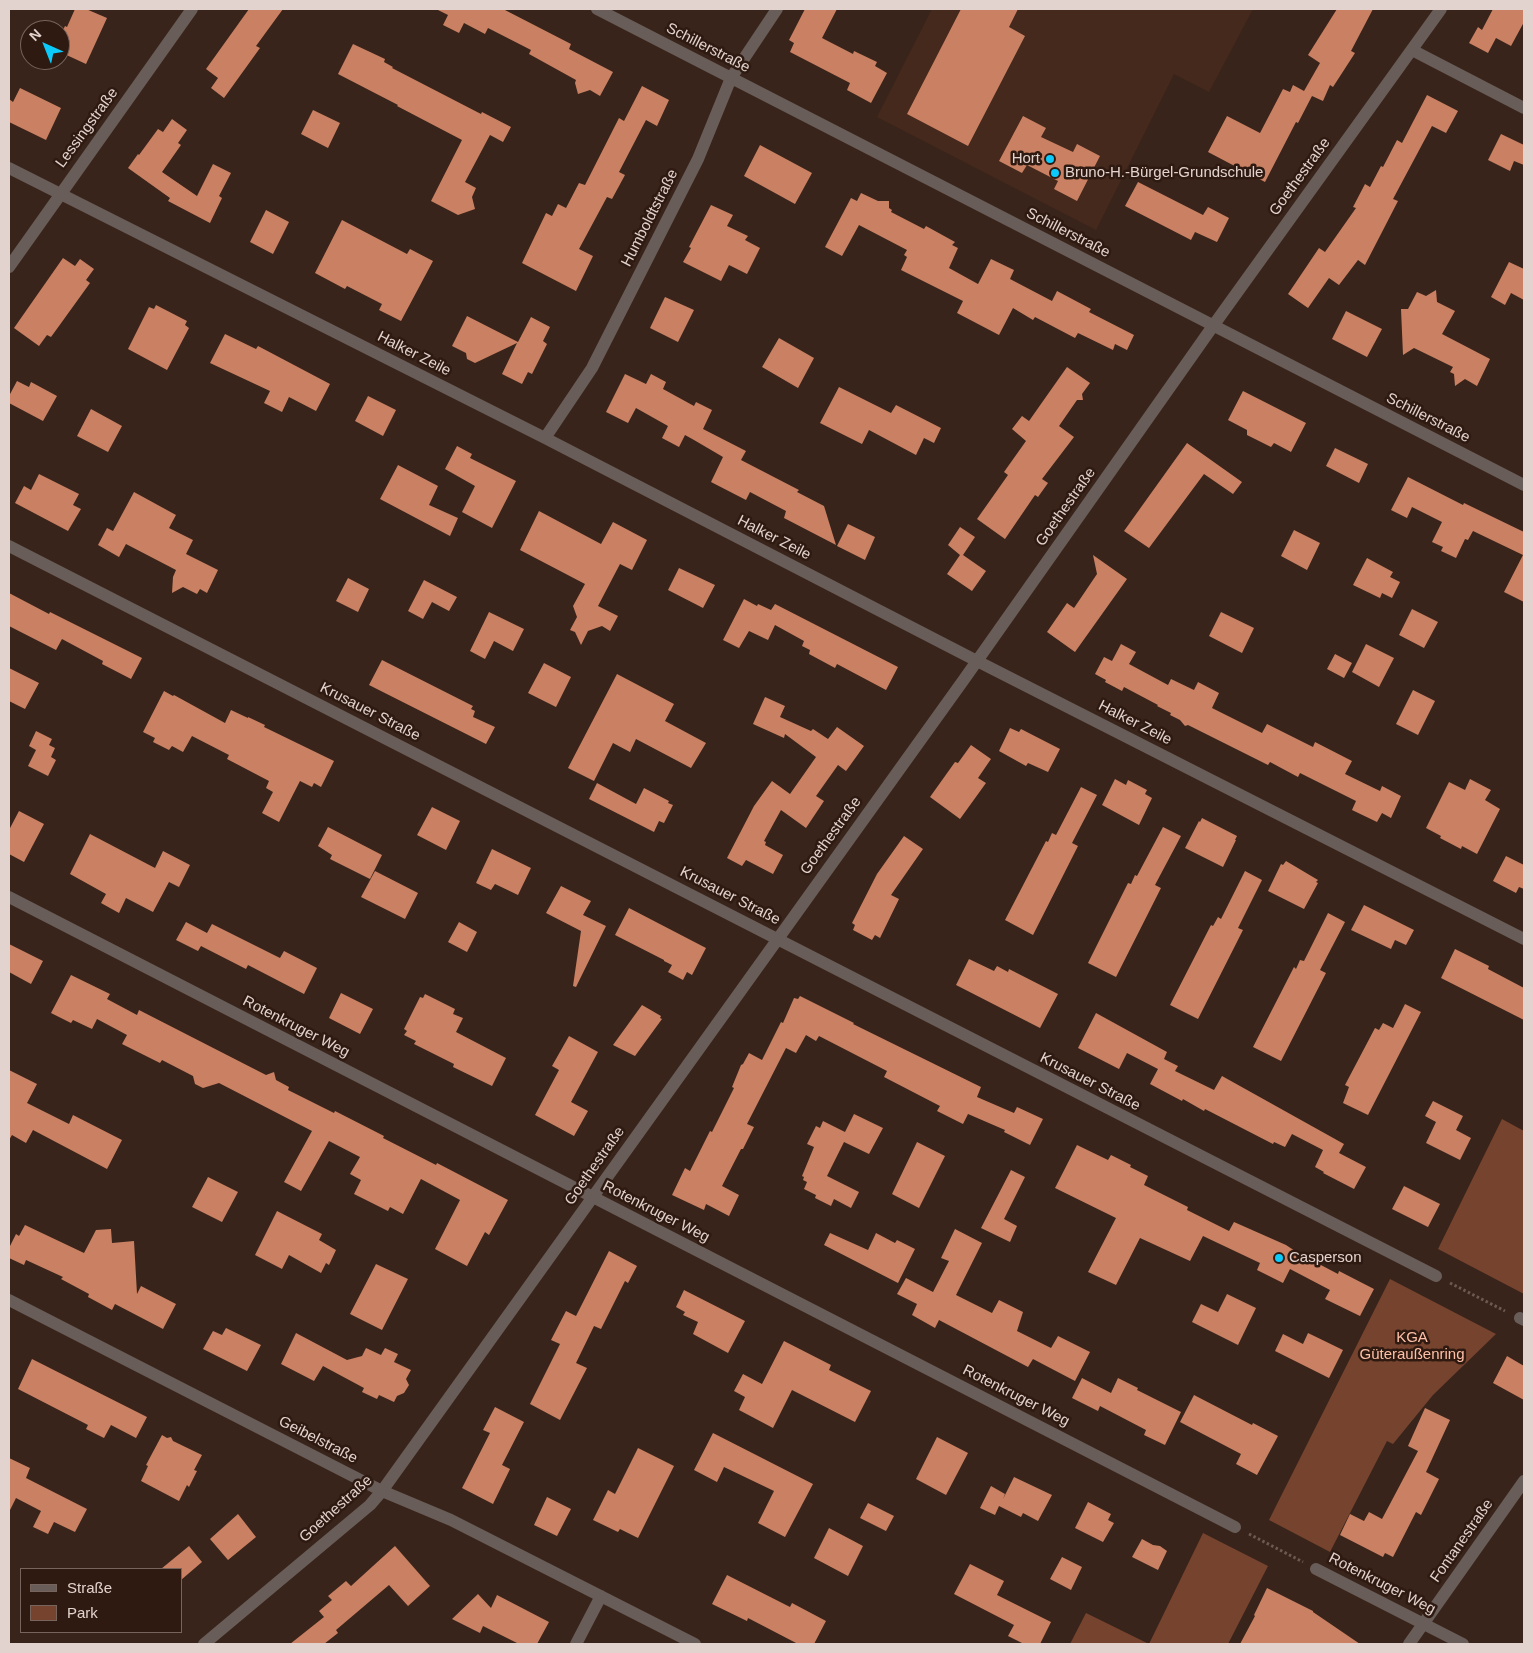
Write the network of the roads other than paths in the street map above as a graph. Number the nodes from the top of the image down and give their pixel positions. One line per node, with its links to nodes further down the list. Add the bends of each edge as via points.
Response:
1 (192, 9): 9 (street, Lessingstraße)
2 (597, 9): 6 (street, Schillerstraße)
3 (777, 9): 6 (street, Humboldtstraße)
4 (1441, 9): 5 (street, Goethestraße)
5 (1412, 50): 7 (street); 11 (street, Goethestraße)
6 (731, 78): 11 (street, Schillerstraße); 12 (street, Humboldtstraße, via 698,159 592,368)
7 (1524, 108)
8 (9, 168): 9 (street, Halker Zeile)
9 (60, 193): 10 (street, Lessingstraße); 12 (street, Halker Zeile)
10 (9, 267)
11 (1213, 326): 13 (street, Schillerstraße); 15 (street, Goethestraße)
12 (545, 438): 15 (street, Halker Zeile)
13 (1524, 485)
14 (9, 546): 17 (street, Krusauer Straße)
15 (976, 661): 17 (street, Goethestraße); 18 (street, Halker Zeile)
16 (9, 897): 19 (street, Rotenkruger Weg)
17 (777, 939): 19 (street, Goethestraße); 20 (street, Krusauer Straße)
18 (1524, 939)
19 (592, 1197): 23 (street, Goethestraße); 24 (street, Rotenkruger Weg)
20 (1436, 1276)
21 (9, 1300): 23 (street, Geibelstraße)
22 (1524, 1481): 27 (street, Fontanestraße)
23 (382, 1491): 26 (street, Geibelstraße, via 451,1520); 28 (street, Goethestraße)
24 (1235, 1527)
25 (1316, 1569): 27 (street, Rotenkruger Weg)
26 (601, 1596): 29 (street); 30 (street, Geibelstraße)
27 (1423, 1624): 31 (street, Fontanestraße); 32 (street, Rotenkruger Weg)
28 (204, 1644)
29 (576, 1644)
30 (695, 1644)
31 (1408, 1644)
32 (1463, 1644)

